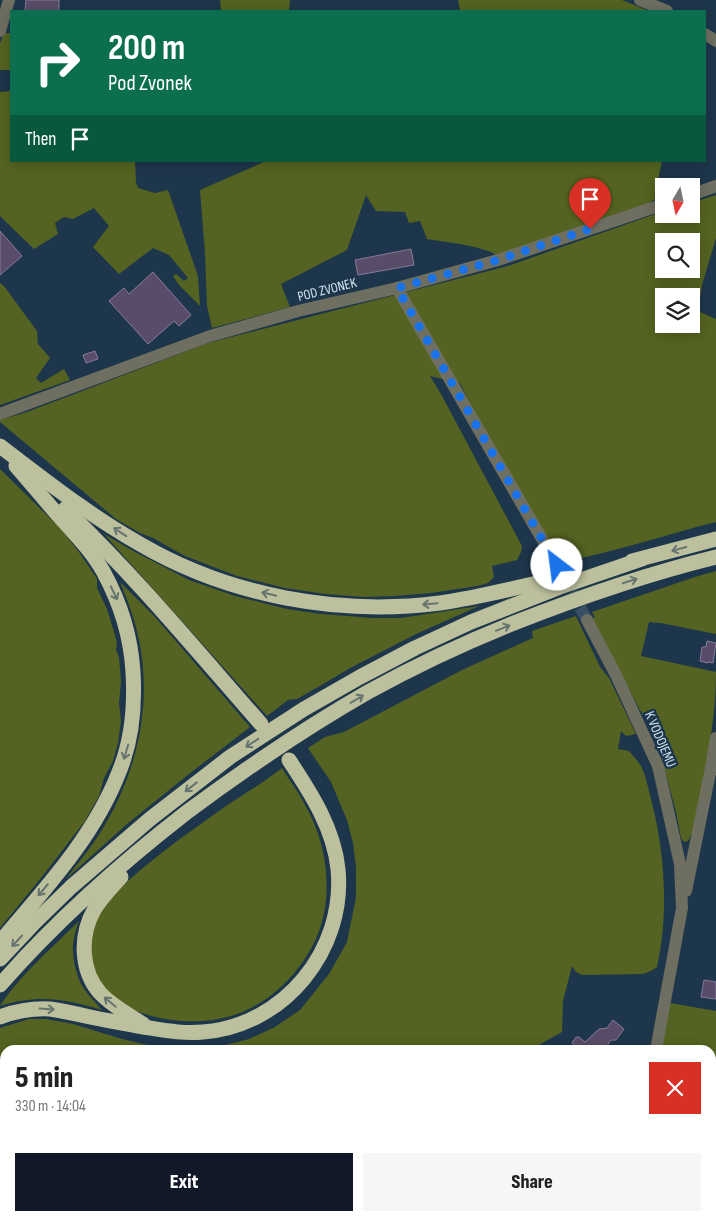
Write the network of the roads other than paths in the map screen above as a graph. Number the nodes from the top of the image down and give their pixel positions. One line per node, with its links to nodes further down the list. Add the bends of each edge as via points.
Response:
1 (9, 0): 4 (street)
2 (640, 0): 3 (street)
3 (665, 10)
4 (0, 32)
5 (716, 186): 6 (street)
6 (700, 192)
7 (655, 207): 8 (street, POD ZVONEK, via 498,260)
8 (397, 288): 9 (street, POD ZVONEK, via 210,336); 13 (street)
9 (0, 414)
10 (0, 447): 13 (highway, one-way to 10, via 440,603 362,607 284,598 210,577 139,544); 15 (highway, via 93,536); 21 (highway, one-way to 21, via 82,541 102,570 126,626 134,685 128,743 108,798 76,848)
11 (716, 539): 13 (highway, one-way to 13, via 573,578)
12 (716, 557): 19 (highway, one-way to 12, via 241,772 368,692 423,664 568,602)
13 (557, 577): 22 (highway, one-way to 22, via 360,677 230,757 150,819 71,887)
14 (587, 620): 20 (street, K VODOJEMU, via 658,766 680,864)
15 (261, 724)
16 (716, 738): 18 (street, K VODOJEMU)
17 (289, 760): 25 (highway, via 326,824 338,869 335,915 329,938 317,962 301,983 256,1018 204,1032)
18 (713, 769): 20 (street, K VODOJEMU)
19 (161, 832): 23 (highway, via 83,900); 25 (highway, one-way to 19, via 116,1007 100,992 86,964 84,942 89,921 100,901)
20 (682, 908): 26 (street, K VODOJEMU)
21 (0, 942)
22 (0, 959)
23 (0, 985)
24 (0, 1018): 25 (highway, one-way to 25, via 22,1010 50,1008)
25 (151, 1028)
26 (657, 1045)

